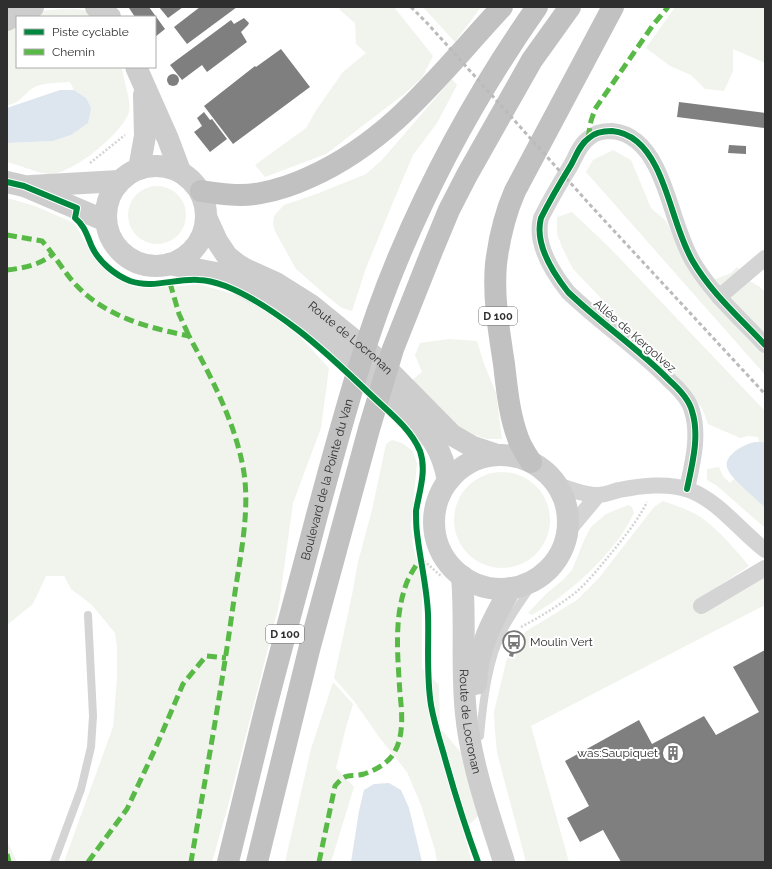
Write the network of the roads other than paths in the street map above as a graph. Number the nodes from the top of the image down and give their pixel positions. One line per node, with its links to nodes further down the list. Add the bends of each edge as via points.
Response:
1 (33, 7): 8 (main road)
2 (96, 7): 7 (main road)
3 (502, 7): 14 (highway, via 410,107 380,134 347,158 299,182 262,193 236,195)
4 (537, 7): 37 (highway, Boulevard de la Pointe du Van / D 100, via 446,156 399,255 372,328 346,407 264,713)
5 (570, 7): 38 (highway, D 100, via 532,60 449,210 393,349 310,646)
6 (613, 7): 22 (highway, D 100, via 525,170 506,212 498,250 498,322 511,411 518,439)
7 (109, 16)
8 (7, 20)
9 (139, 75): 10 (main road, via 146,125); 11 (main road)
10 (139, 169): 11 (main road, via 167,166); 12 (main road)
11 (180, 171): 14 (main road, via 192,180)
12 (120, 181): 13 (main road); 16 (main road, via 108,200)
13 (16, 184): 16 (main road)
14 (201, 192): 15 (main road, via 206,205)
15 (207, 219): 18 (main road, via 204,233 197,246 187,256 174,263); 21 (main road, Route de Locronan, via 217,242 236,264 276,282 311,305 376,358 452,435 473,447)
16 (106, 221): 18 (main road, via 110,236 118,249 130,259 144,265 160,266)
17 (765, 258): 19 (street)
18 (166, 274): 23 (main road, Route de Locronan, via 226,276 277,305 328,340 421,426 442,456)
19 (719, 297): 20 (street); 25 (street, Allée de Kergolvez, via 692,259 657,168 645,148 631,137 616,132 595,133 588,138 546,207 539,225 541,242 560,281 575,298 645,356 674,384 690,405 694,416 695,435)
20 (765, 345)
21 (497, 455): 22 (main road, via 514,456); 23 (main road, via 478,459 462,468)
22 (531, 462): 24 (main road, via 549,475)
23 (448, 481): 30 (main road, via 439,497 434,515 435,533 431,555 446,561)
24 (556, 484): 26 (street, via 571,490); 27 (main road, via 564,499)
25 (687, 489): 26 (street, via 651,486); 28 (street, via 715,505)
26 (598, 495): 27 (street)
27 (568, 531): 31 (main road, via 557,559 548,571)
28 (765, 550)
29 (765, 568): 33 (street)
30 (462, 576): 32 (main road, via 488,587); 39 (main road, Route de Locronan, via 464,686 468,727 488,812)
31 (536, 580): 32 (main road); 35 (lane, Route de Locronan, via 504,630 497,647 488,679)
32 (511, 588): 35 (main road, Route de Locronan, via 484,640 479,660 476,703)
33 (701, 606)
34 (88, 615): 36 (lane, via 93,716 91,747 81,789)
35 (480, 736): 40 (main road, Route de Locronan)
36 (54, 862)
37 (228, 862)
38 (257, 862)
39 (504, 862)
40 (517, 862)

